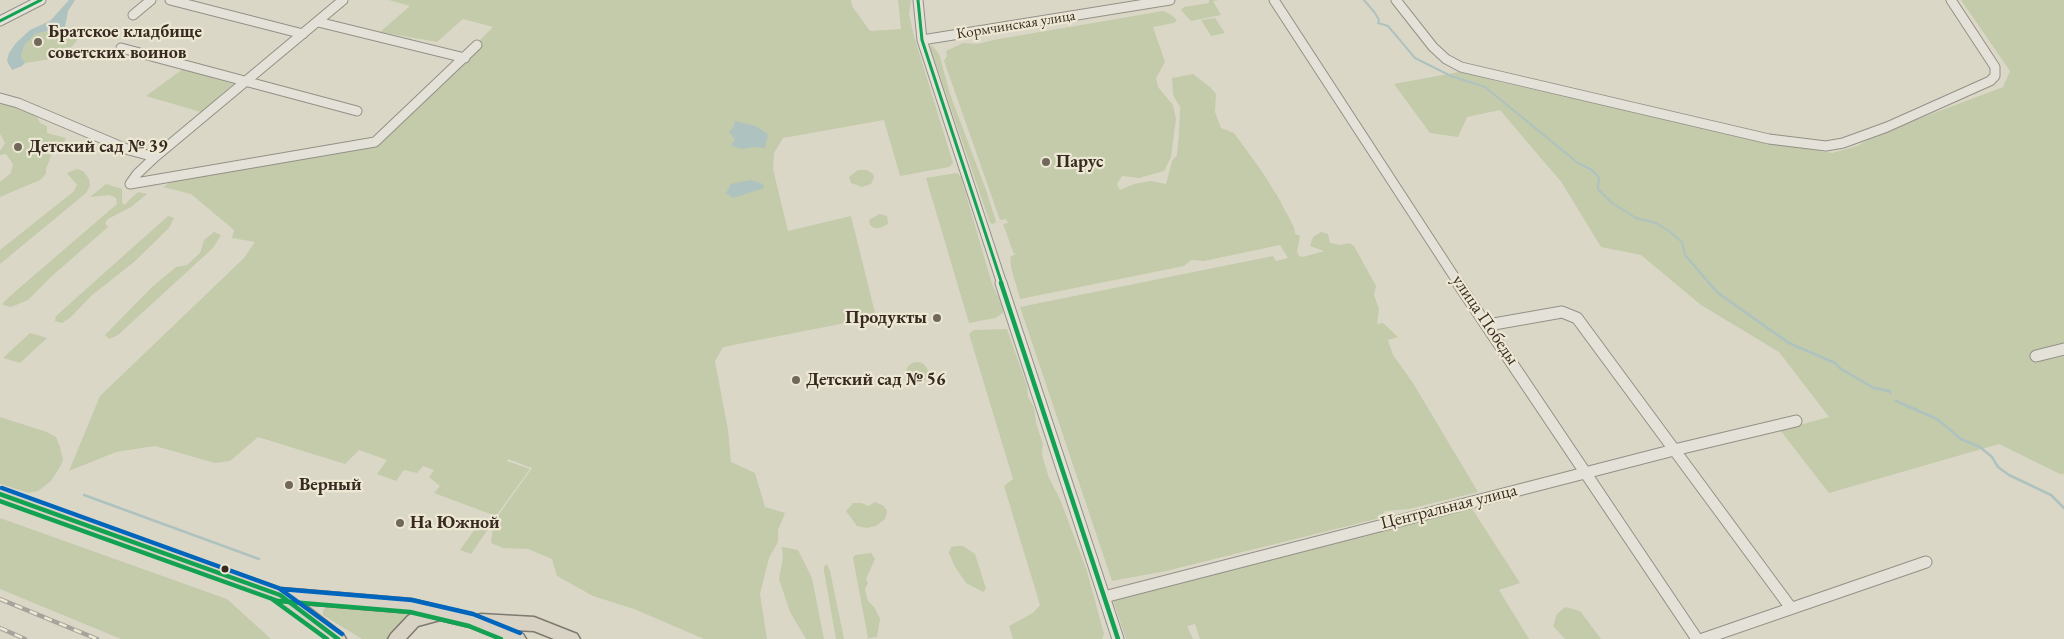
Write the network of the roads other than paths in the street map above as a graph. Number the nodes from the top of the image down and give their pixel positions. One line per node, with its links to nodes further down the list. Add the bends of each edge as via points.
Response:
1 (41, 0): 11 (street)
2 (151, 0): 10 (street)
3 (170, 0): 13 (street)
4 (344, 0): 12 (street)
5 (918, 0): 14 (street)
6 (1170, 0): 14 (street, Кормчинская улица)
7 (1274, 0): 22 (street, улица Победы)
8 (1396, 0): 9 (street, via 1433,47 1461,67 1769,138 1826,146 1887,126 1995,76 1994,67)
9 (1951, 0)
10 (133, 14)
11 (0, 21)
12 (318, 22): 13 (street); 17 (street)
13 (303, 34): 18 (street)
14 (922, 40): 31 (street)
15 (477, 45): 17 (street)
16 (121, 48): 18 (street)
17 (465, 58): 21 (street, via 375,142 130,184)
18 (246, 82): 20 (street); 21 (street)
19 (0, 98): 21 (street, via 129,150)
20 (357, 111)
21 (155, 157)
22 (1488, 325): 26 (street, via 1562,312 1577,318); 27 (street, улица Победы)
23 (2064, 349): 24 (street)
24 (2036, 356)
25 (1796, 421): 26 (street, Центральная улица)
26 (1674, 450): 27 (street, Центральная улица); 32 (street)
27 (1586, 472): 31 (street, Центральная улица); 40 (street, улица Победы)
28 (0, 494): 30 (main road)
29 (1926, 562): 32 (street)
30 (280, 595): 33 (main road, via 411,606); 35 (main road)
31 (1104, 596): 39 (street)
32 (1791, 608): 41 (street)
33 (445, 614): 34 (main road); 36 (main road, via 421,617)
34 (471, 620): 37 (main road); 38 (main road, via 534,624)
35 (338, 639)
36 (396, 639)
37 (518, 639)
38 (572, 639)
39 (1118, 639)
40 (1697, 639)
41 (1702, 639)

